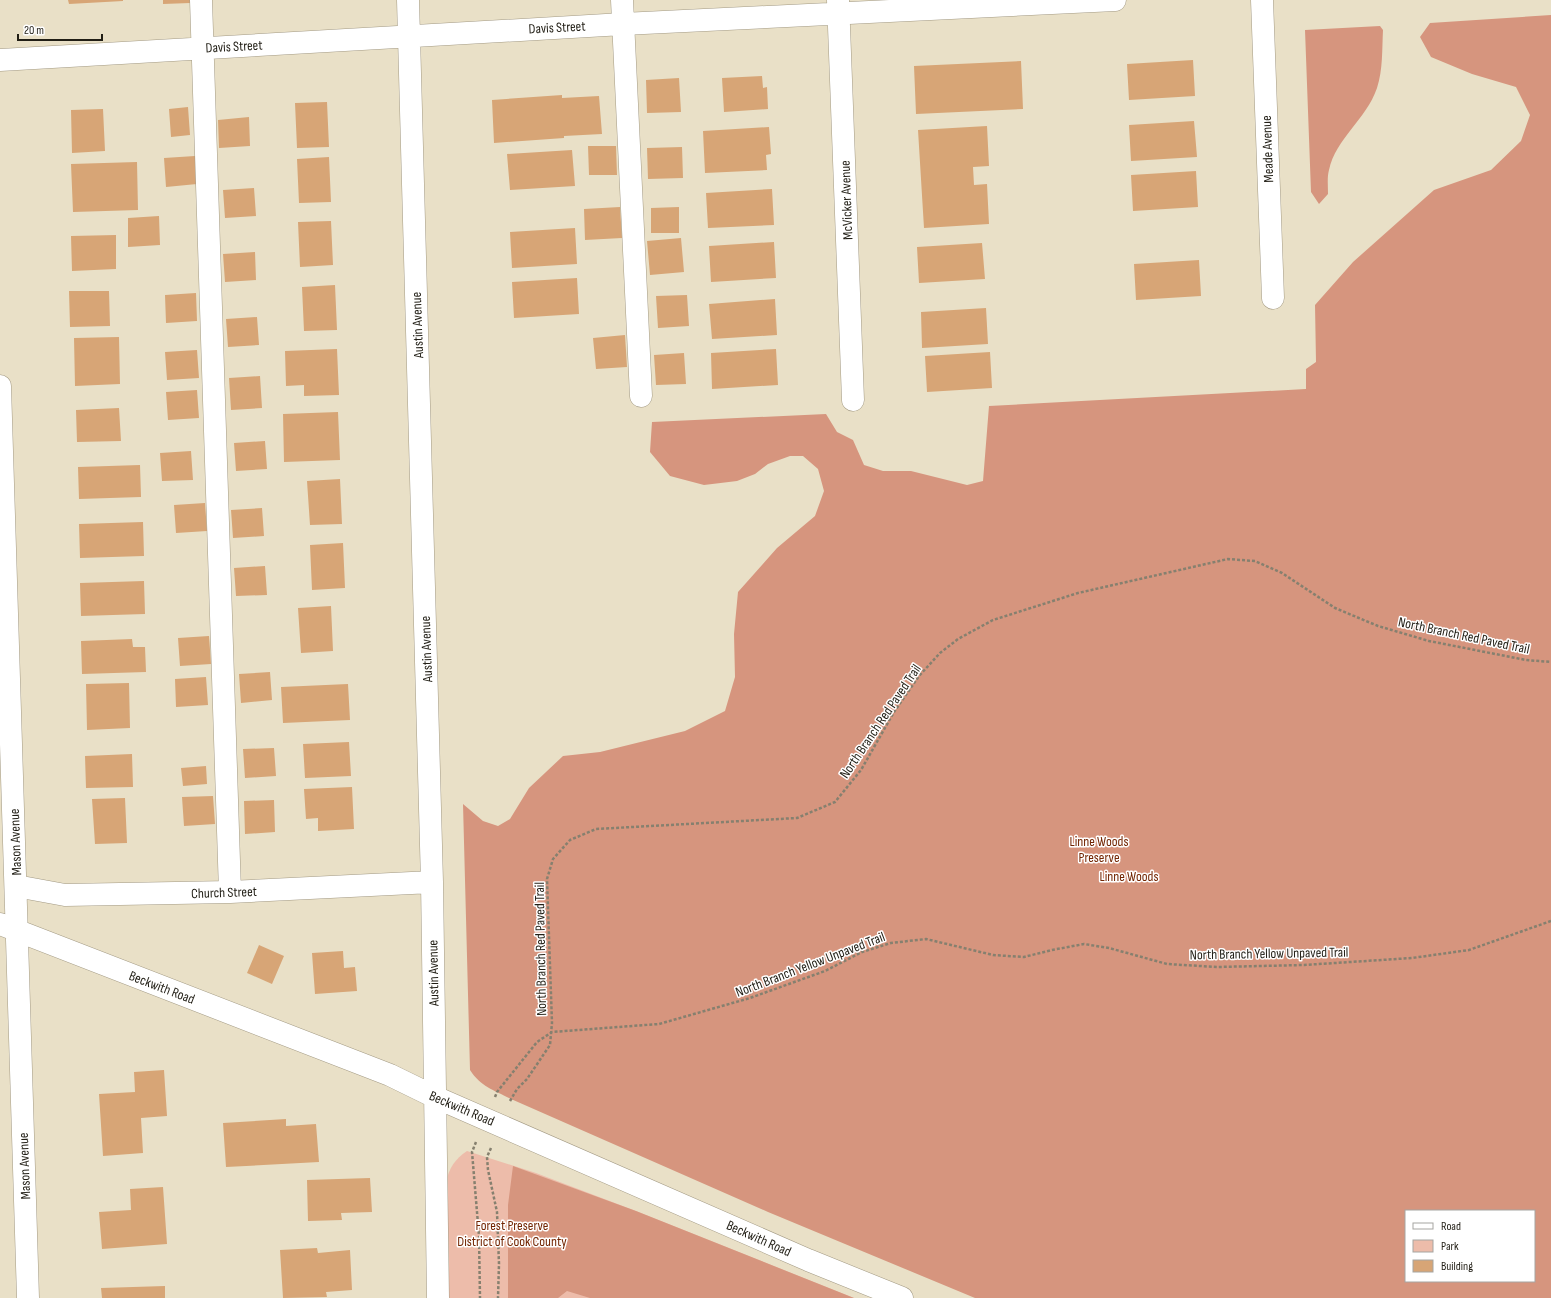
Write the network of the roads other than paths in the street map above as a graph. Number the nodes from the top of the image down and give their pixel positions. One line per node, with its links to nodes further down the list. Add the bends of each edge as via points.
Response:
1 (201, 0): 10 (street)
2 (408, 0): 9 (street, Austin Avenue)
3 (622, 0): 8 (street)
4 (1115, 0): 6 (street, Davis Street)
5 (1262, 0): 12 (street, Meade Avenue)
6 (1050, 2): 7 (street, Davis Street)
7 (838, 7): 8 (street, Davis Street); 15 (street, McVicker Avenue)
8 (623, 24): 9 (street, Davis Street); 14 (street)
9 (408, 36): 10 (street, Davis Street); 16 (street, Austin Avenue)
10 (203, 48): 11 (street, Davis Street); 18 (street)
11 (0, 60)
12 (1273, 298)
13 (0, 386): 17 (street, Mason Avenue)
14 (640, 396)
15 (853, 400)
16 (432, 882): 18 (street, Church Street); 20 (street, Austin Avenue)
17 (16, 886): 18 (street, Church Street, via 65,894); 19 (street, Mason Avenue)
18 (230, 892)
19 (9, 928): 20 (street, Beckwith Road, via 390,1075); 21 (street, Mason Avenue)
20 (435, 1097): 22 (street, Austin Avenue); 23 (street, Beckwith Road, via 808,1260)
21 (28, 1298)
22 (438, 1298)
23 (902, 1298)

